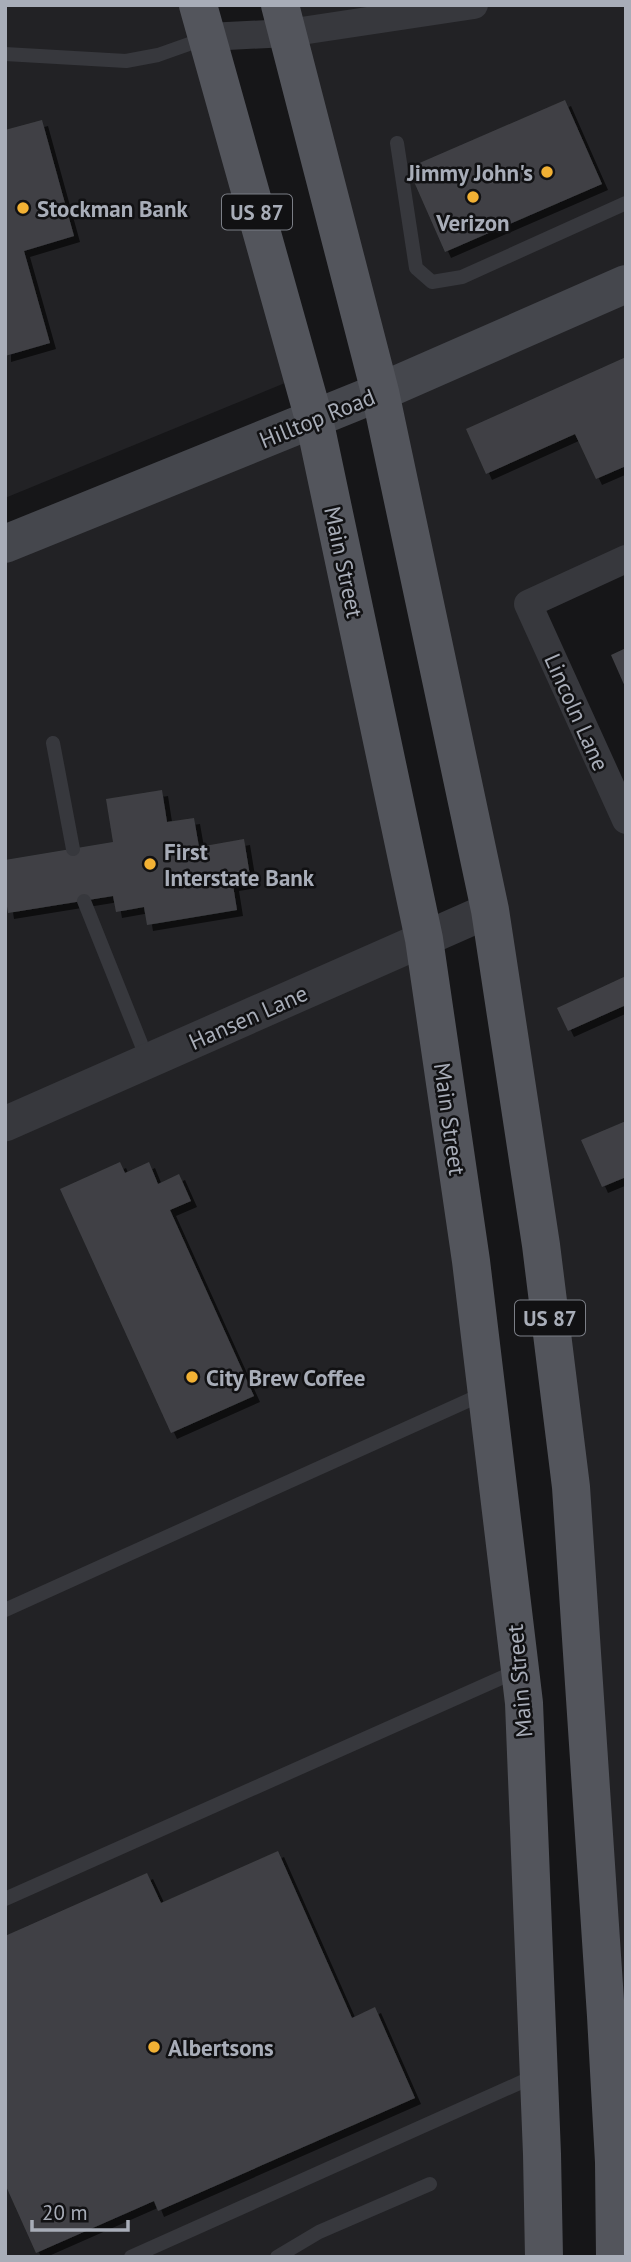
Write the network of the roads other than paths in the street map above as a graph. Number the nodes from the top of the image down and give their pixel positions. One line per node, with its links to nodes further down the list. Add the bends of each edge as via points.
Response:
1 (474, 5): 2 (street)
2 (284, 19): 3 (street); 8 (main road, US 87)
3 (203, 21): 4 (lane, via 158,55 127,61); 9 (main road, Main Street / US 87)
4 (5, 54)
5 (397, 143): 6 (lane, via 416,268 432,282 462,277)
6 (626, 203)
7 (626, 284): 8 (main road, Hilltop Road)
8 (380, 392): 9 (main road, Hilltop Road); 17 (main road, US 87)
9 (314, 419): 10 (main road, Hilltop Road); 18 (main road, Main Street / US 87)
10 (5, 544)
11 (626, 559): 13 (street, Lincoln Lane, via 528,604)
12 (53, 743): 15 (lane)
13 (620, 791): 14 (street, Lincoln Lane)
14 (626, 820)
15 (73, 849)
16 (83, 901): 19 (lane)
17 (490, 910): 18 (street, Hansen Lane); 30 (main road, US 87, via 541,1245 571,1486 605,2003)
18 (424, 939): 19 (street, Hansen Lane); 21 (main road, Main Street / US 87)
19 (148, 1061): 20 (street, Hansen Lane)
20 (5, 1124)
21 (487, 1392): 22 (lane); 23 (main road, Main Street / US 87)
22 (5, 1610)
23 (520, 1670): 24 (lane); 25 (main road, Main Street / US 87)
24 (5, 1899)
25 (539, 2074): 27 (lane); 29 (main road, Main Street / US 87)
26 (430, 2183): 28 (lane, via 319,2232)
27 (131, 2257)
28 (277, 2257)
29 (544, 2257)
30 (615, 2257)

